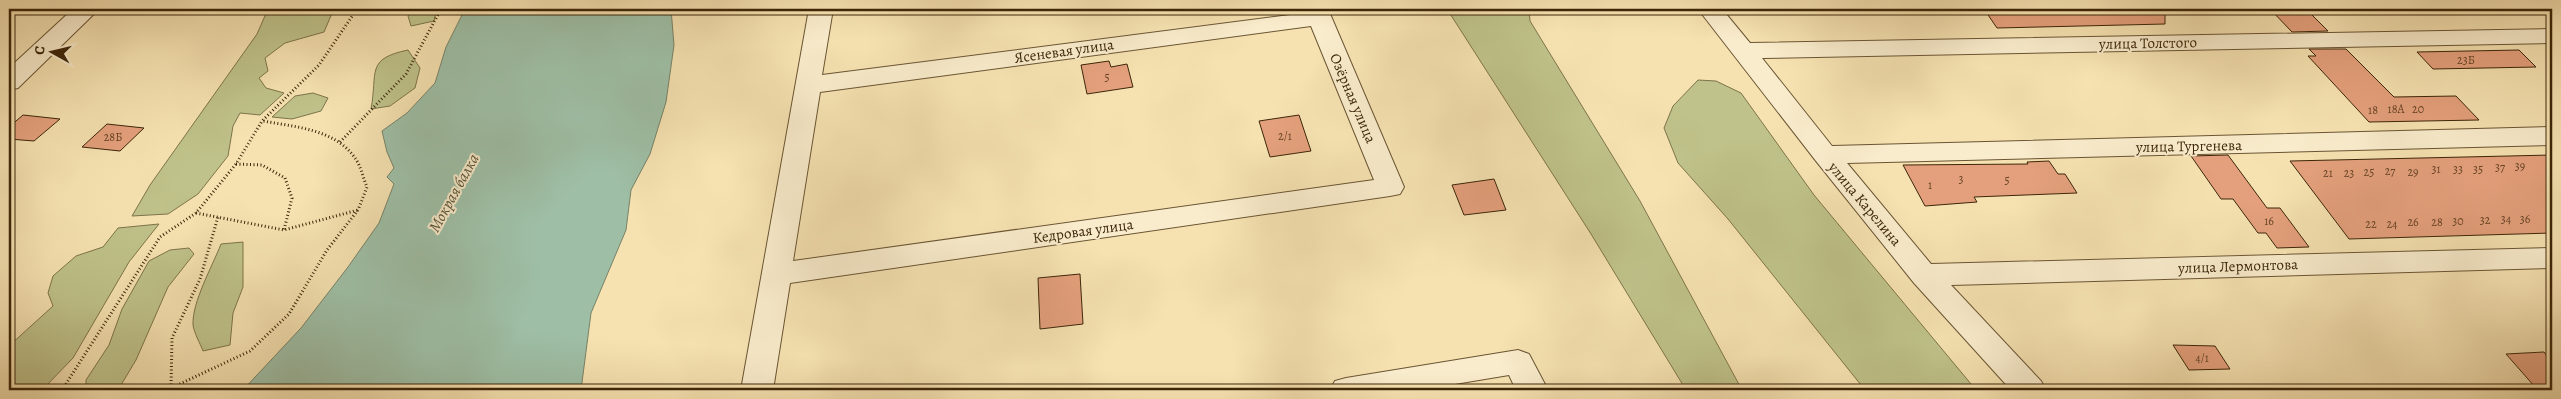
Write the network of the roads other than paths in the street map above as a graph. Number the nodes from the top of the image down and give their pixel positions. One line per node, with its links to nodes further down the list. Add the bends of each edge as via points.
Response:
1 (87, 9): 7 (street)
2 (821, 9): 8 (street)
3 (1710, 9): 6 (street, улица Карелина)
4 (1318, 13): 8 (street, Ясеневая улица); 11 (street, Озёрная улица)
5 (2552, 36): 6 (street, улица Толстого)
6 (1743, 51): 10 (street, улица Карелина)
7 (9, 82)
8 (809, 85): 13 (street)
9 (2552, 136): 10 (street, улица Тургенева)
10 (1825, 155): 14 (street, улица Карелина)
11 (1390, 187): 13 (street, Кедровая улица)
12 (2552, 258): 14 (street, улица Лермонтова)
13 (777, 274): 15 (street)
14 (1924, 275): 18 (street, улица Карелина)
15 (757, 390)
16 (1346, 390): 17 (street, via 1518,362)
17 (1532, 390)
18 (2030, 390)

